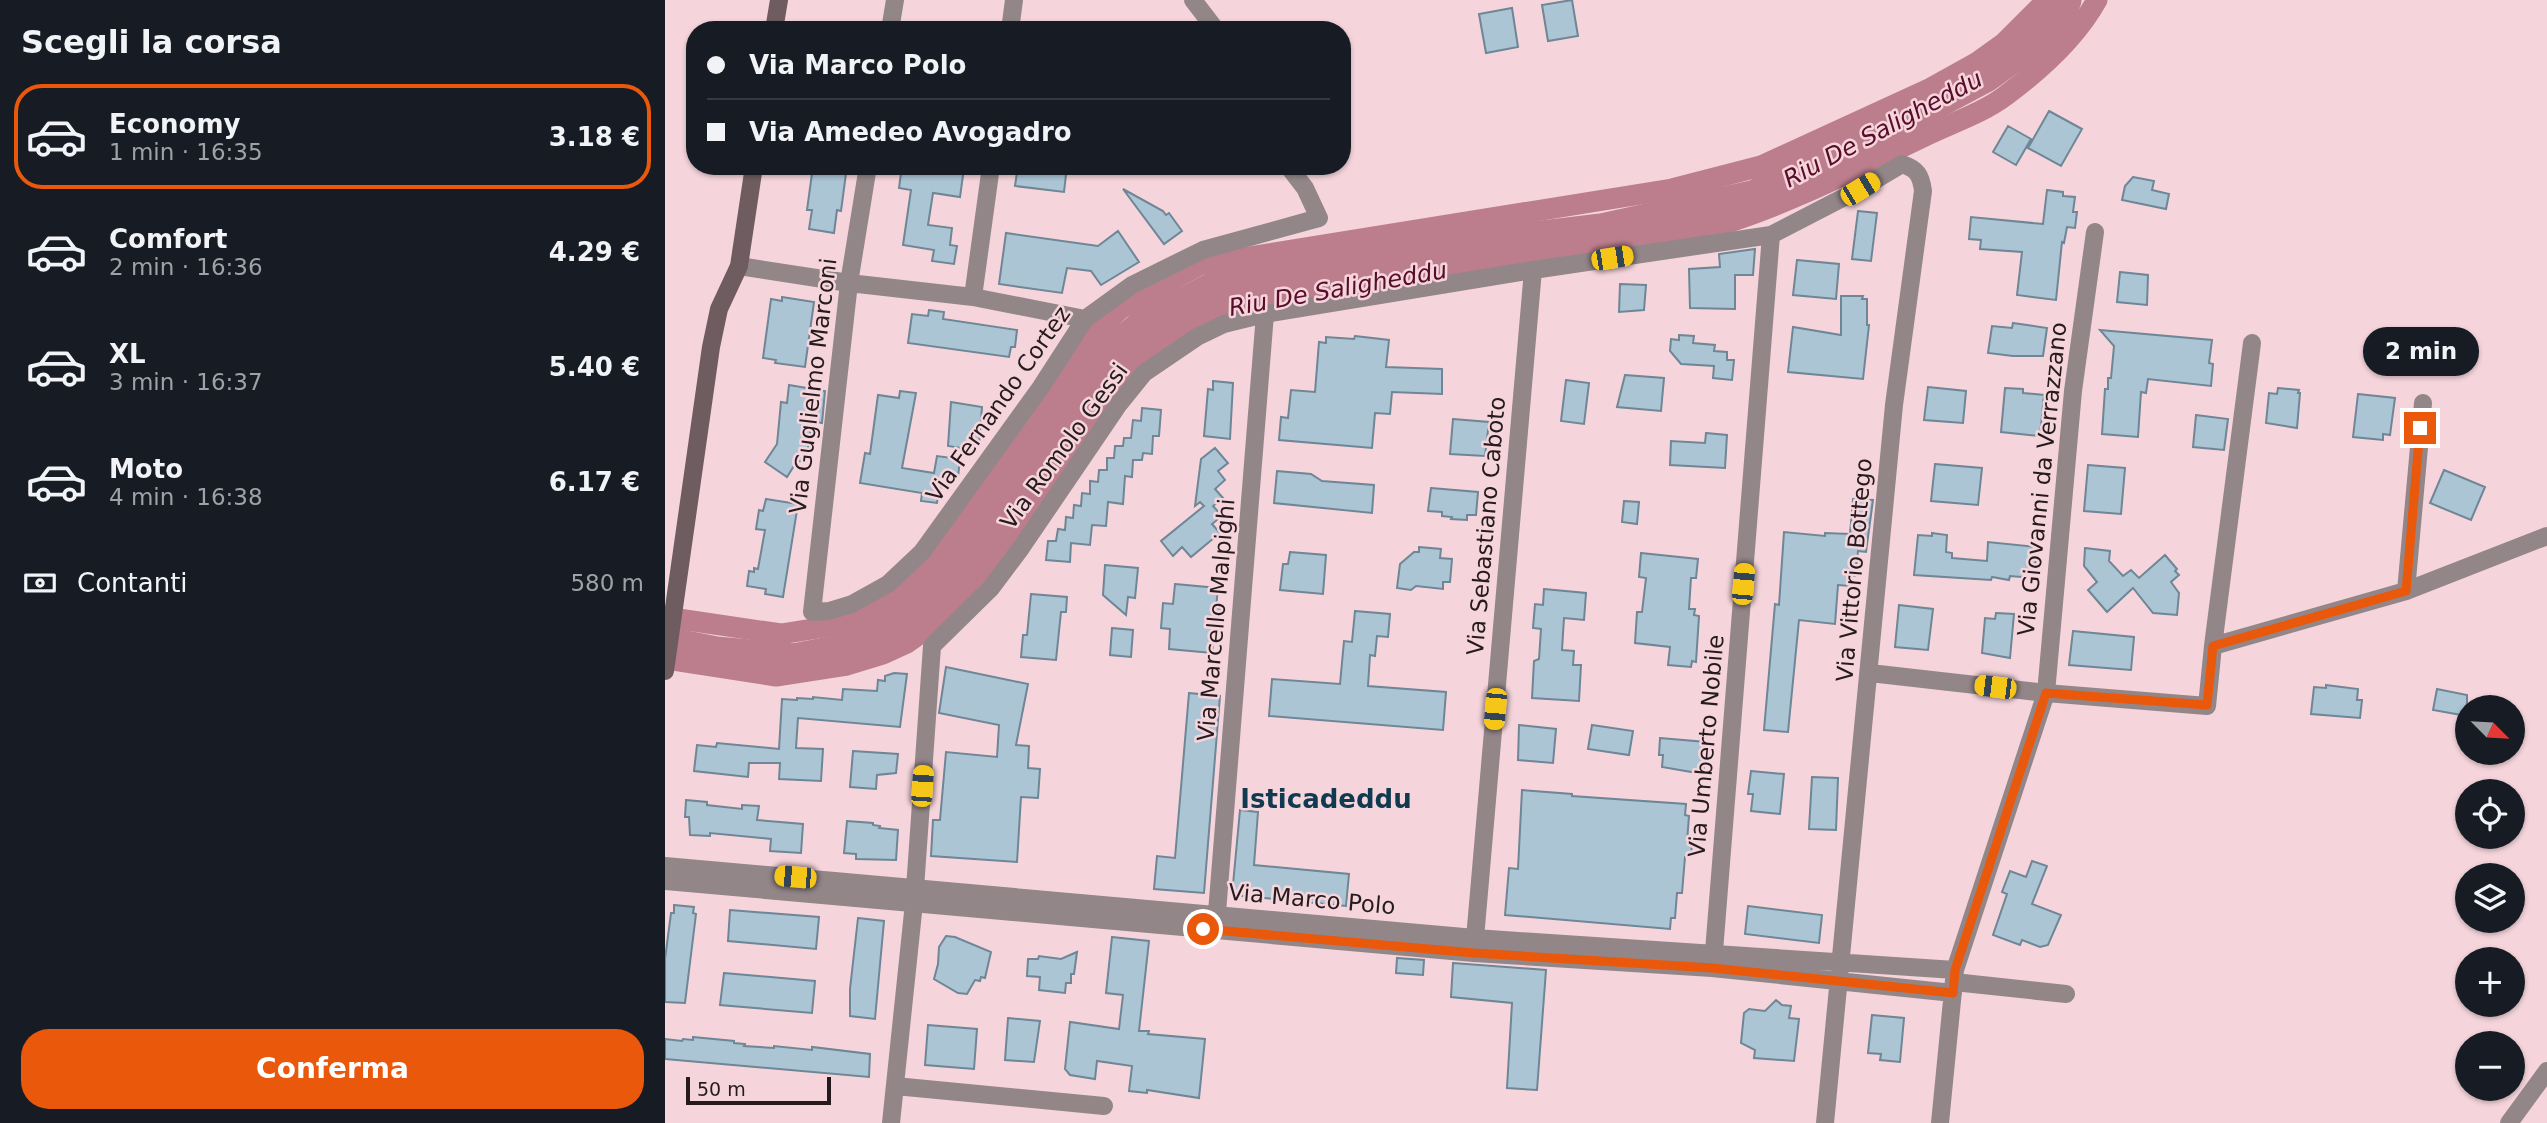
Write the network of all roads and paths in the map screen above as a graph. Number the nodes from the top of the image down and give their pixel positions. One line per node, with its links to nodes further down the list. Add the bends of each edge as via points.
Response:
1 (779, 0): 5 (main road)
2 (895, 0): 6 (street)
3 (1014, 0): 7 (street)
4 (1193, 0): 8 (street)
5 (776, 21)
6 (892, 21)
7 (1011, 21)
8 (1209, 21)
9 (1913, 168): 15 (street, Via Romolo Gessi, via 1902,164); 29 (street, Via Vittorio Bottego, via 1921,176 1923,191 1894,405)
10 (753, 175): 16 (main road)
11 (867, 175): 18 (street, Via Guglielmo Marconi)
12 (990, 175): 19 (street)
13 (1295, 175): 21 (street, Via Fernando Cortez, via 1319,218 1203,250 1132,285)
14 (2095, 232): 30 (street, Via Giovanni da Verrazzano, via 2073,391)
15 (1771, 235): 17 (street, Via Romolo Gessi); 36 (street, Via Umberto Nobile)
16 (739, 266): 18 (street); 28 (main road, via 719,309 711,347)
17 (1533, 270): 20 (street, Via Romolo Gessi); 35 (street, Via Sebastiano Caboto)
18 (849, 283): 19 (street); 26 (street, Via Guglielmo Marconi)
19 (974, 297): 21 (street)
20 (1265, 314): 33 (street, Via Romolo Gessi, via 1224,324 1197,337 1144,373 991,588 932,646); 34 (street, Via Marcello Malpighi)
21 (1085, 319): 26 (street, Via Fernando Cortez, via 922,552 888,584 852,604)
22 (2252, 343): 27 (street)
23 (2423, 403): 25 (street)
24 (2547, 536): 25 (street)
25 (2406, 591): 27 (street)
26 (812, 612)
27 (2213, 646): 30 (street, via 2207,705)
28 (665, 671)
29 (1870, 673): 30 (street); 37 (street, Via Vittorio Bottego)
30 (2046, 693): 39 (street, Via Giovanni da Verrazzano)
31 (665, 866): 33 (street, Via Marco Polo)
32 (665, 881): 33 (street, Via Marco Polo)
33 (914, 896): 34 (street, Via Marco Polo); 42 (street)
34 (1216, 923): 35 (street, Via Marco Polo)
35 (1474, 946): 36 (street, Via Marco Polo)
36 (1714, 960): 37 (street, Via Marco Polo); 38 (street, Via Marco Polo)
37 (1841, 962): 38 (street, Via Vittorio Bottego); 39 (street, Via Marco Polo)
38 (1839, 981): 39 (street, Via Marco Polo); 45 (street, Via Vittorio Bottego)
39 (1954, 982): 40 (street, Via Marco Polo); 46 (street, Via Giovanni da Verrazzano)
40 (2066, 994)
41 (2547, 1071): 47 (street)
42 (895, 1086): 43 (street); 44 (street)
43 (1104, 1106)
44 (891, 1123)
45 (1825, 1123)
46 (1940, 1123)
47 (2509, 1123)

